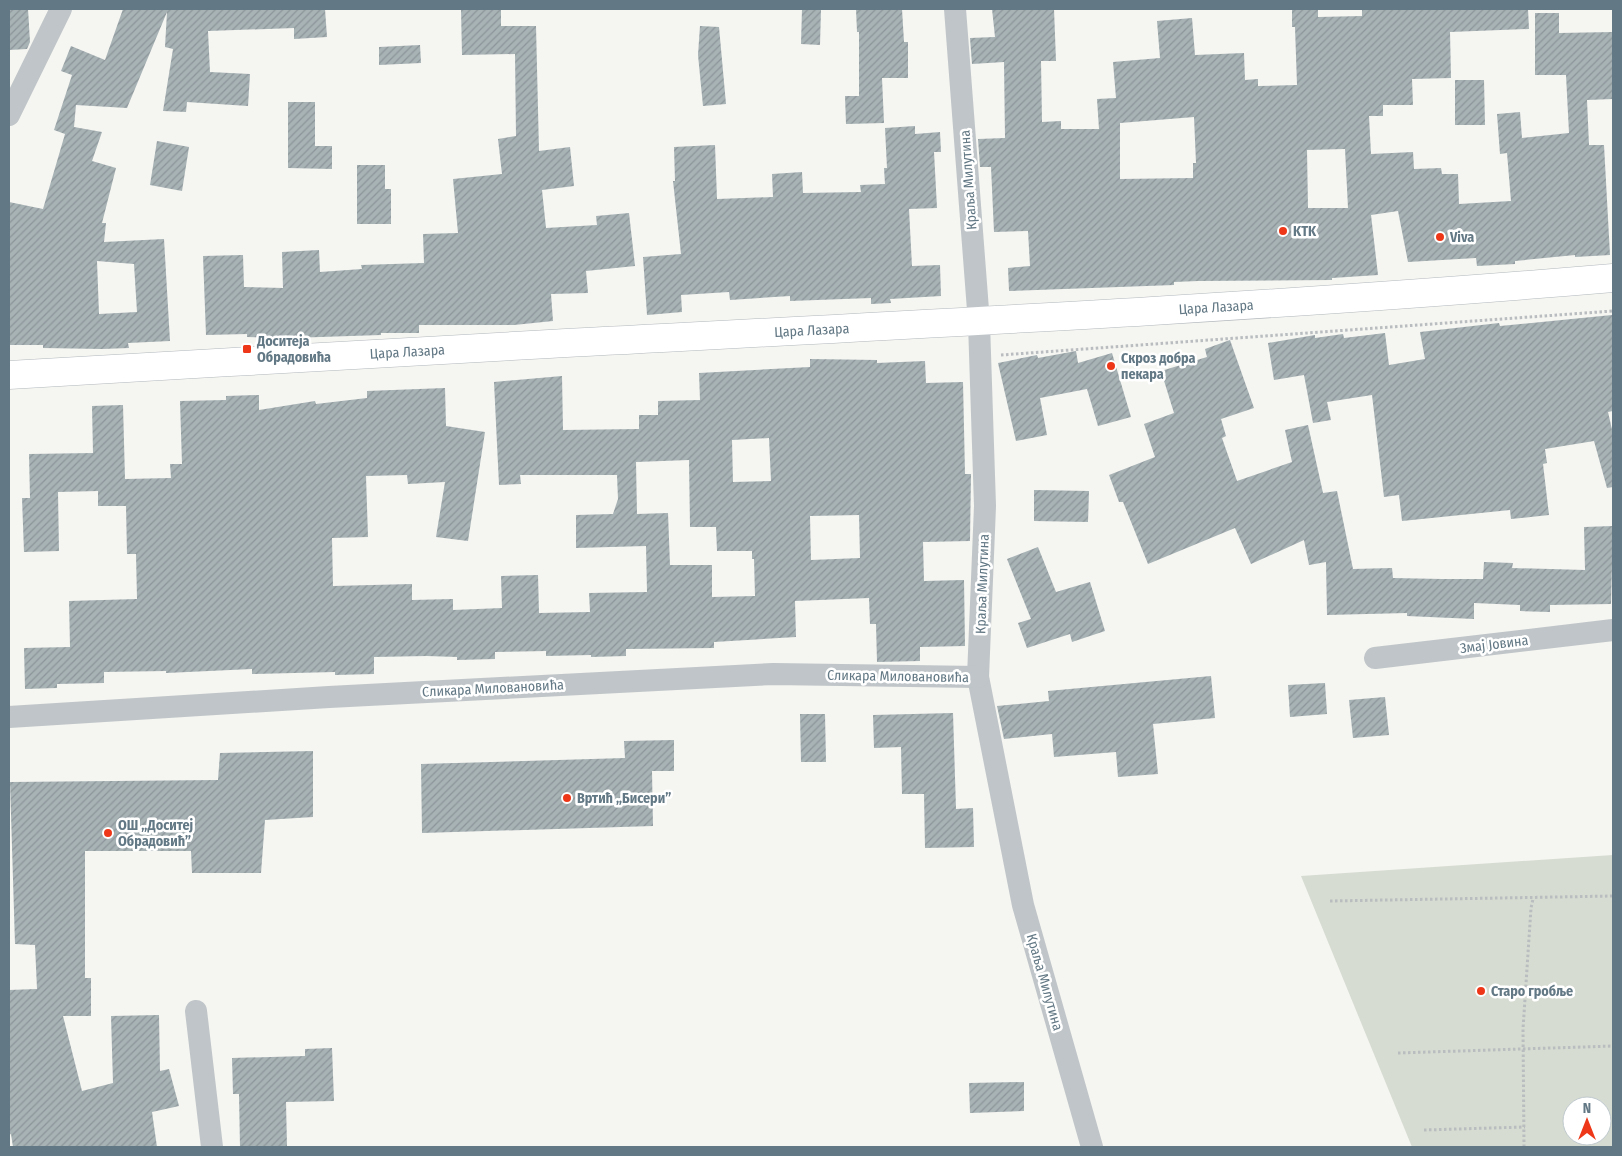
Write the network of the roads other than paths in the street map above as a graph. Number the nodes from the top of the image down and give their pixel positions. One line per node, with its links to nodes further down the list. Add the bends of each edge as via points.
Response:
1 (61, 9): 3 (street)
2 (955, 9): 5 (street, Краља Милутина)
3 (9, 114)
4 (1613, 278): 5 (main road, Цара Лазара)
5 (979, 322): 6 (main road, Цара Лазара); 9 (street, Краља Милутина, via 985,506)
6 (9, 375)
7 (1613, 630): 8 (street, Змај Јовина)
8 (1375, 658)
9 (978, 677): 10 (street, Сликара Миловановића, via 773,674 329,696); 13 (street, Краља Милутина, via 1023,905)
10 (9, 717)
11 (196, 1011): 12 (street)
12 (212, 1147)
13 (1092, 1147)

